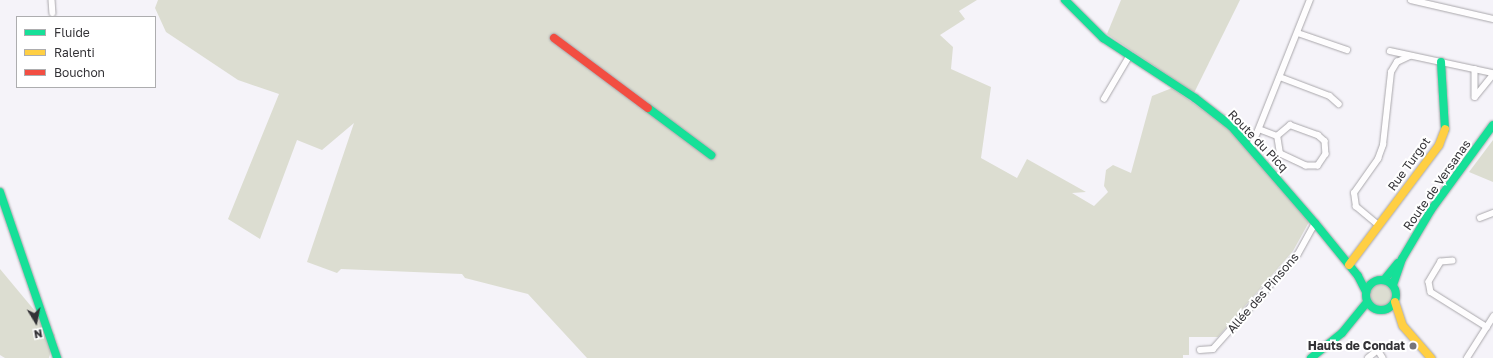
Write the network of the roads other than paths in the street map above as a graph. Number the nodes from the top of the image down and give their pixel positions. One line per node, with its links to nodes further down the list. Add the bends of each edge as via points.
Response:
1 (52, 0): 5 (street)
2 (1065, 0): 11 (street, Route du Picq, via 1103,38)
3 (1310, 0): 7 (street)
4 (1411, 0): 6 (street)
5 (53, 13)
6 (1493, 19)
7 (1298, 33): 9 (street); 16 (street)
8 (554, 38): 23 (street)
9 (1347, 50)
10 (1390, 51): 12 (street)
11 (1130, 55): 17 (street); 22 (street, Route du Picq, via 1219,117)
12 (1410, 56): 13 (street); 28 (street, via 1397,62 1391,72 1383,145 1378,159 1354,194 1356,207)
13 (1440, 62): 14 (street); 28 (street, Rue Turgot, via 1447,125 1442,138)
14 (1475, 69): 15 (street); 15 (street, via 1475,97)
15 (1493, 74)
16 (1280, 77): 18 (street, via 1330,96); 20 (street)
17 (1104, 99)
18 (1339, 104)
19 (1493, 125): 29 (street, Route de Versanas, via 1431,210)
20 (1259, 129): 21 (street); 22 (street)
21 (1277, 136): 21 (street, via 1280,154 1306,166 1318,166 1326,154 1327,147 1322,137 1296,126 1286,127)
22 (1251, 148): 27 (street, Route du Picq)
23 (711, 155)
24 (0, 192): 44 (street)
25 (1493, 213): 26 (street)
26 (1480, 218)
27 (1315, 223): 31 (street, Route du Picq); 43 (street, Allée des Pinsons, via 1298,254 1213,349)
28 (1379, 226): 31 (street, Rue Turgot)
29 (1402, 259): 33 (street); 35 (street)
30 (1453, 261): 42 (street, via 1442,262 1429,282 1432,292)
31 (1349, 265): 32 (street, Route du Picq)
32 (1358, 276): 34 (street, Route du Picq); 36 (street, Route du Picq)
33 (1384, 280): 34 (street); 35 (street)
34 (1373, 282): 36 (street)
35 (1393, 285): 38 (street, via 1396,293)
36 (1366, 292): 37 (street)
37 (1367, 302): 39 (street); 41 (street)
38 (1395, 302): 39 (street); 49 (street, via 1403,326)
39 (1379, 310): 41 (street); 48 (street, via 1391,315)
40 (1493, 317): 42 (street)
41 (1353, 320): 45 (street)
42 (1487, 327): 50 (street)
43 (1200, 350)
44 (57, 358)
45 (1311, 358)
46 (1368, 358): 47 (street, via 1378,350)
47 (1383, 358)
48 (1426, 358)
49 (1431, 358)
50 (1467, 358)

